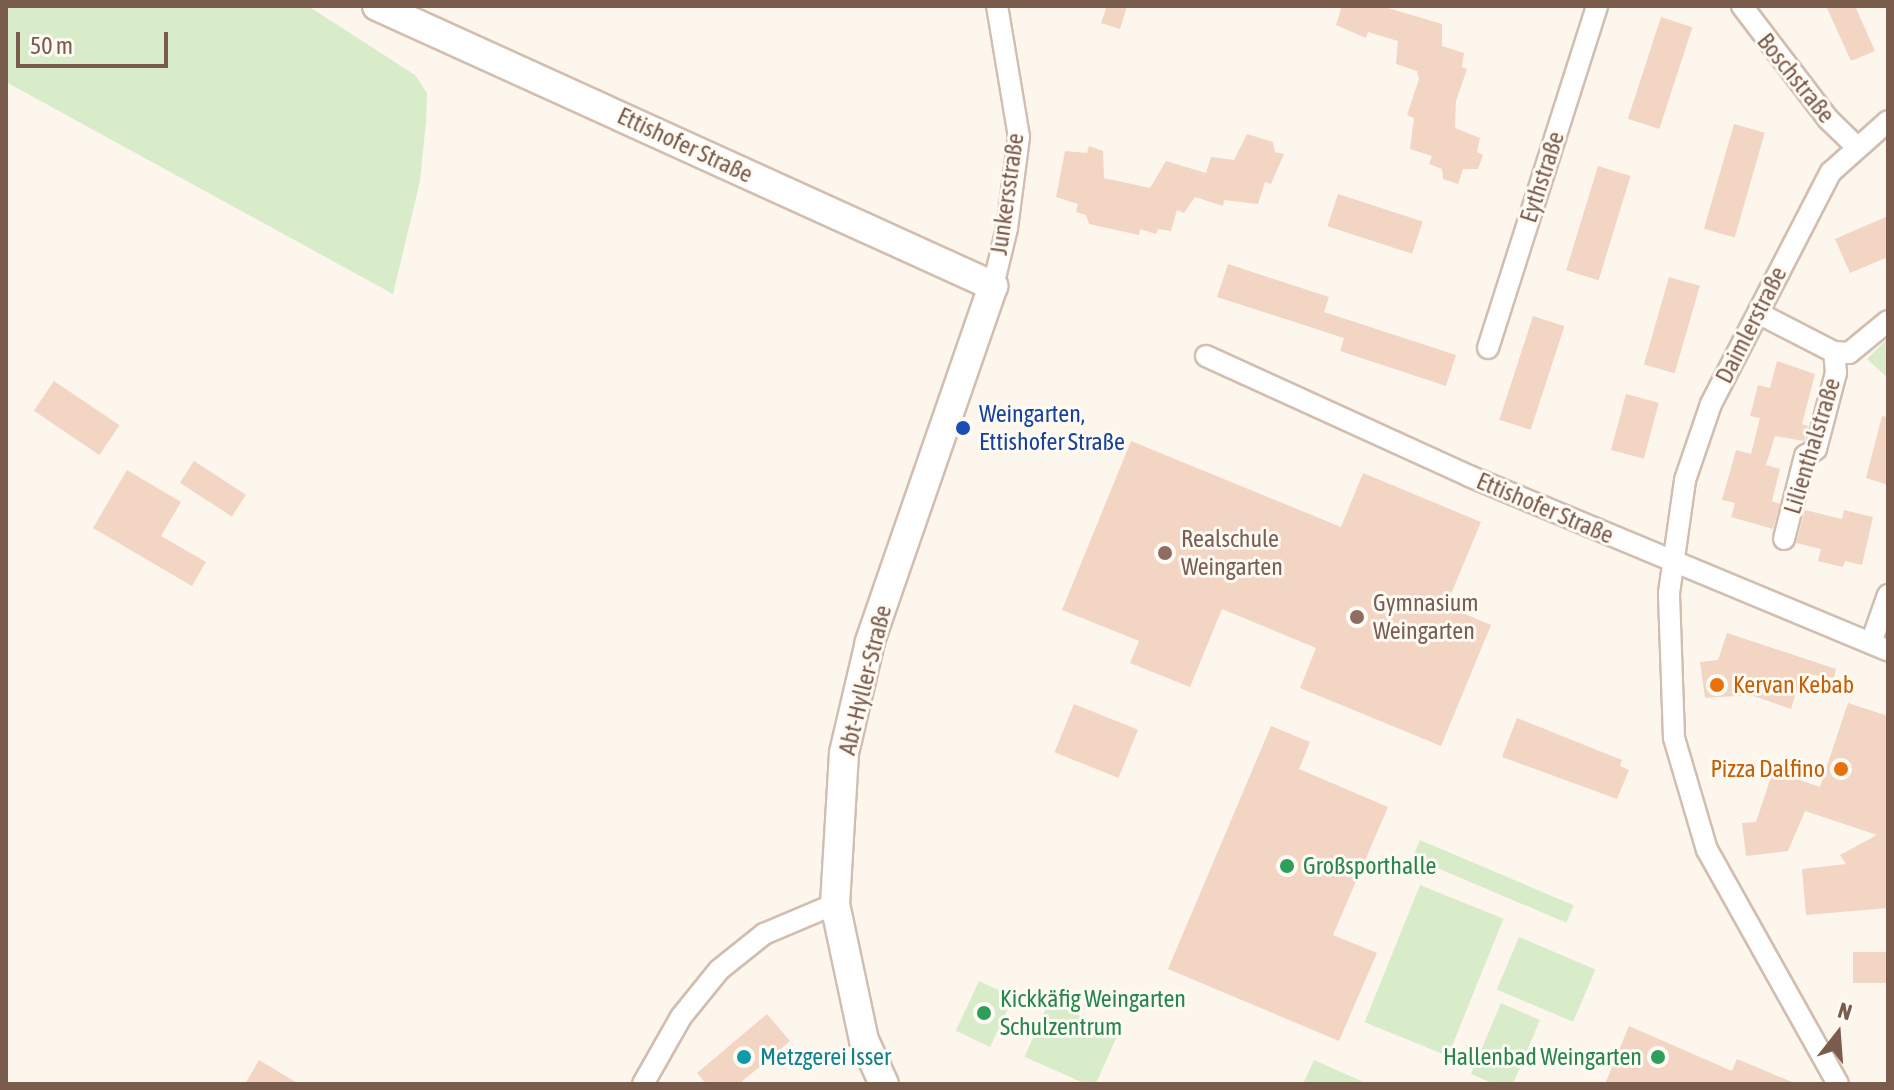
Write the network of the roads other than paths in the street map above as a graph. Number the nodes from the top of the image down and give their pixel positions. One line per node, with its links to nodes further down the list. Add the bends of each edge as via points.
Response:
1 (377, 6): 7 (street, Ettishofer Straße)
2 (997, 6): 7 (street, Junkersstraße, via 1019,137)
3 (1597, 6): 10 (street, Eythstraße)
4 (1742, 6): 6 (street, Boschstraße, via 1828,119)
5 (1888, 121): 6 (street, Daimlerstraße)
6 (1856, 146): 8 (street, Daimlerstraße, via 1831,172)
7 (993, 286): 17 (street, Abt-Hyller-Straße, via 870,642 844,753)
8 (1758, 313): 11 (street, Lilienthalstraße); 14 (street, Daimlerstraße, via 1706,417 1685,480)
9 (1888, 321): 11 (street, Lilienthalstraße, via 1849,353)
10 (1488, 348)
11 (1834, 352): 13 (street, Lilienthalstraße, via 1836,373 1816,449 1805,456)
12 (1206, 356): 14 (street, Ettishofer Straße, via 1469,476)
13 (1784, 539)
14 (1674, 560): 16 (street, Ettishofer Straße); 20 (street, Daimlerstraße, via 1668,688 1689,797 1707,850)
15 (1888, 595): 16 (street)
16 (1879, 647)
17 (835, 904): 18 (street, via 764,934 719,970 681,1017); 19 (street, Abt-Hyller-Straße, via 864,1040)
18 (643, 1084)
19 (884, 1084)
20 (1838, 1084)

